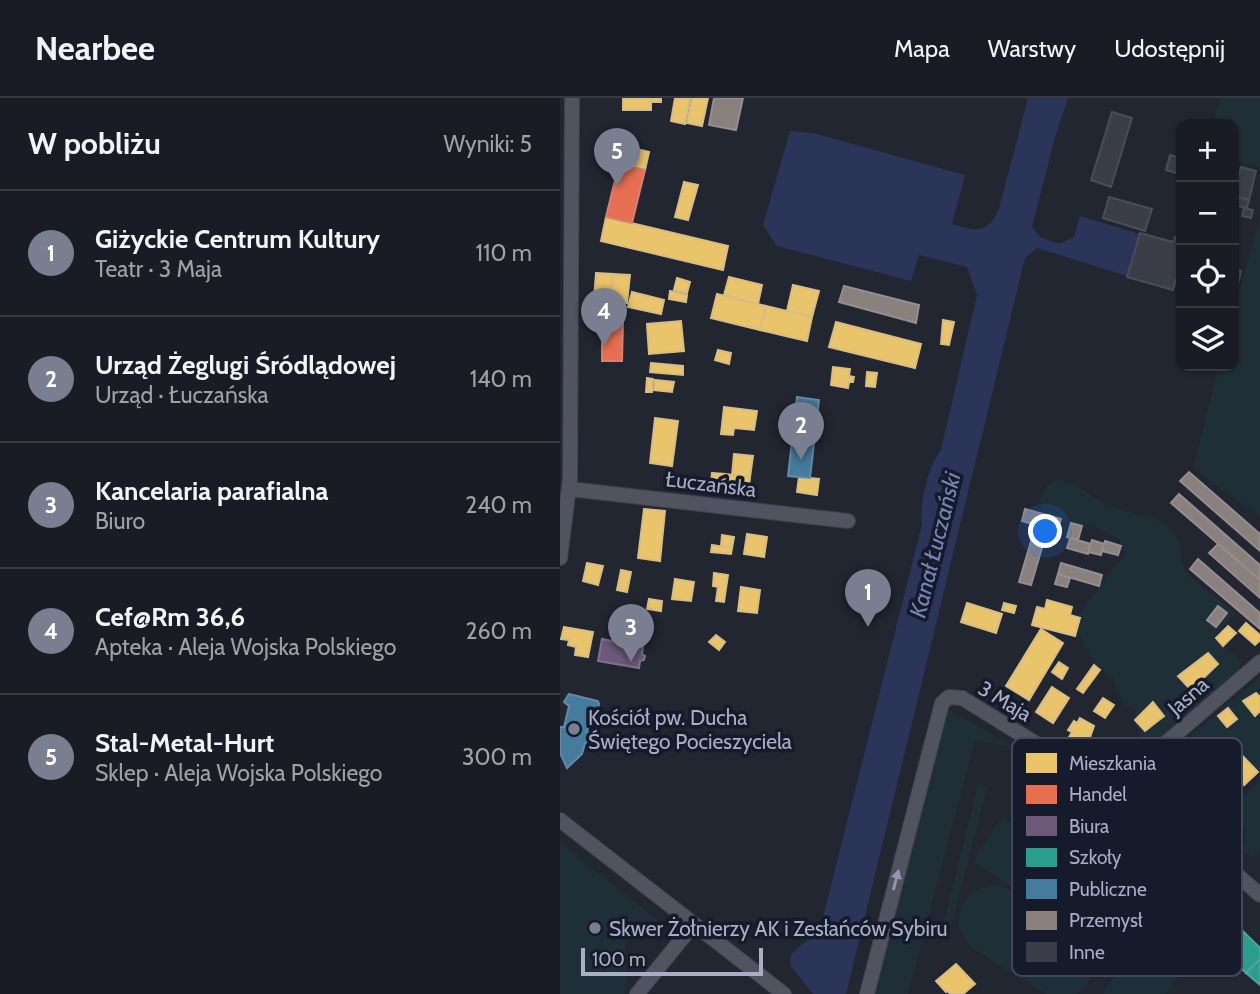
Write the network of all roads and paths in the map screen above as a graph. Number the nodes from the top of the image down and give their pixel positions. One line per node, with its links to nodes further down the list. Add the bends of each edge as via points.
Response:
1 (572, 98): 2 (street)
2 (570, 489): 3 (street, Łuczańska); 4 (street)
3 (848, 521)
4 (560, 558)
5 (1260, 662): 7 (street, Jasna)
6 (1026, 738): 14 (street, 3 Maja, one-way to 6, via 942,703 949,697 962,698)
7 (1172, 738)
8 (560, 820): 11 (street)
9 (1242, 880): 10 (street, 3 Maja)
10 (1260, 895)
11 (694, 924): 12 (street); 13 (street)
12 (637, 994)
13 (784, 994)
14 (867, 994)

